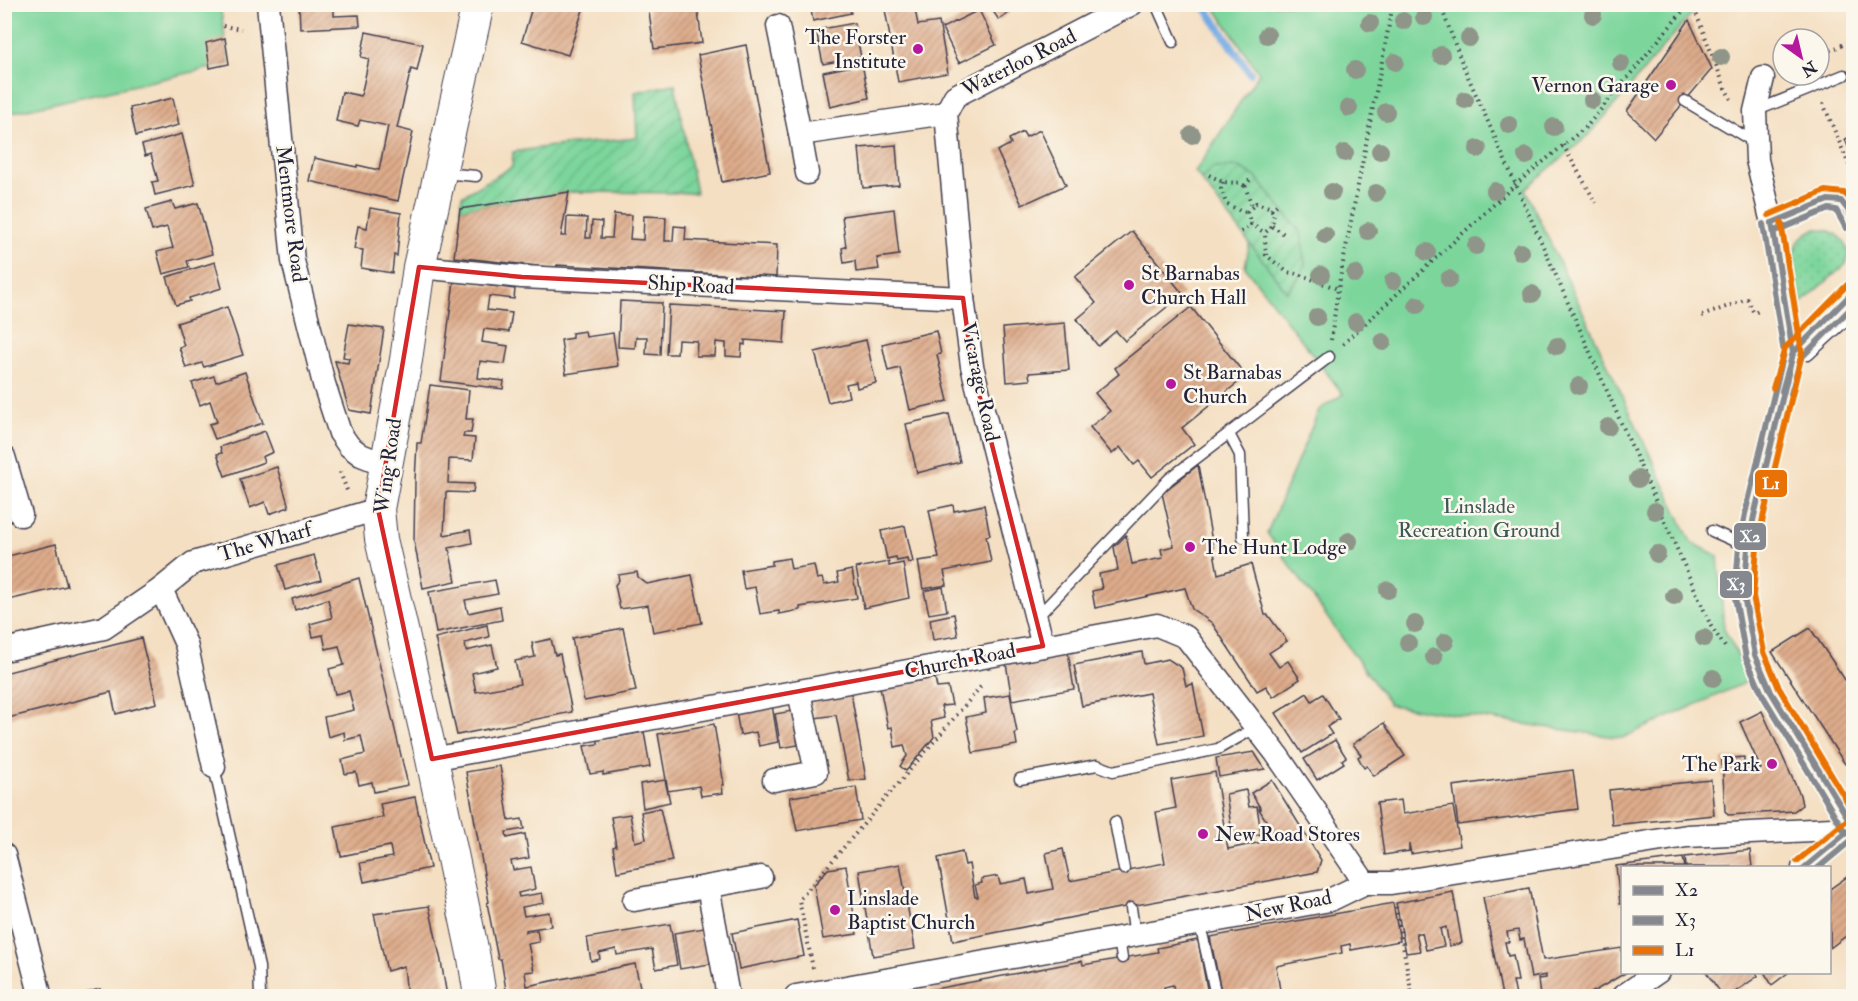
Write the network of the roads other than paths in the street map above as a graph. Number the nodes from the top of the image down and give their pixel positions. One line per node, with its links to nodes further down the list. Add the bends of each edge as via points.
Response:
1 (268, 4): 27 (street, Mentmore Road, via 293,261 324,384 340,433 349,446)
2 (478, 4): 14 (street, Wing Road)
3 (1132, 4): 11 (street, Waterloo Road, via 955,96)
4 (1156, 4): 6 (lane)
5 (778, 26): 12 (street)
6 (1173, 42)
7 (1844, 75): 10 (lane)
8 (1763, 78): 10 (street)
9 (1685, 101): 13 (lane)
10 (1755, 111): 13 (street)
11 (946, 113): 12 (street); 21 (street, Vicarage Road)
12 (800, 134): 15 (street)
13 (1756, 143): 17 (street)
14 (439, 172): 16 (lane); 19 (street, Wing Road)
15 (807, 173)
16 (476, 176)
17 (1772, 223): 18 (lane, via 1828,200 1840,201); 23 (street)
18 (1854, 224)
19 (419, 267): 21 (street, Ship Road, via 522,277); 27 (street, Wing Road)
20 (1854, 290): 23 (lane)
21 (963, 298): 34 (street, Vicarage Road, via 972,366)
22 (1854, 312): 23 (lane, via 1808,355)
23 (1792, 353): 32 (street)
24 (1329, 357): 25 (lane)
25 (1229, 434): 31 (lane, via 1240,455); 34 (lane, via 1169,479)
26 (4, 457): 29 (street)
27 (386, 465): 28 (street, Wing Road)
28 (378, 509): 33 (street, The Wharf, via 193,563); 39 (street, Wing Road, via 384,553)
29 (21, 515)
30 (1712, 531): 32 (lane)
31 (1243, 537)
32 (1748, 547): 44 (street, via 1744,596 1755,656 1771,692)
33 (161, 590): 36 (street, The Wharf, via 104,628); 40 (street, via 186,644)
34 (1036, 617): 35 (street, Vicarage Road)
35 (1043, 646): 37 (street, Church Road); 38 (street, Church Road, via 1157,625 1185,637)
36 (4, 650)
37 (799, 692): 39 (street, Church Road); 42 (street, via 816,772)
38 (1255, 728): 41 (lane, via 1218,749 1113,771 1097,765); 49 (street, Church Road)
39 (432, 759): 58 (street, Wing Road)
40 (214, 766): 57 (lane, via 259,967)
41 (1020, 779)
42 (774, 780)
43 (1115, 822): 47 (lane)
44 (1853, 828): 46 (street); 49 (street, New Road, via 1687,836 1391,883)
45 (4, 855): 56 (street)
46 (1804, 866)
47 (1124, 869)
48 (761, 877): 50 (street)
49 (1365, 883): 53 (street, New Road, via 1330,900)
50 (708, 887): 51 (street); 59 (street)
51 (634, 900)
52 (1131, 908): 54 (lane)
53 (1200, 924): 54 (street, New Road); 61 (lane)
54 (1126, 945): 60 (street, New Road)
55 (1655, 974): 62 (street)
56 (39, 990)
57 (260, 996)
58 (480, 996)
59 (728, 996)
60 (796, 996)
61 (1215, 996)
62 (1623, 996)

